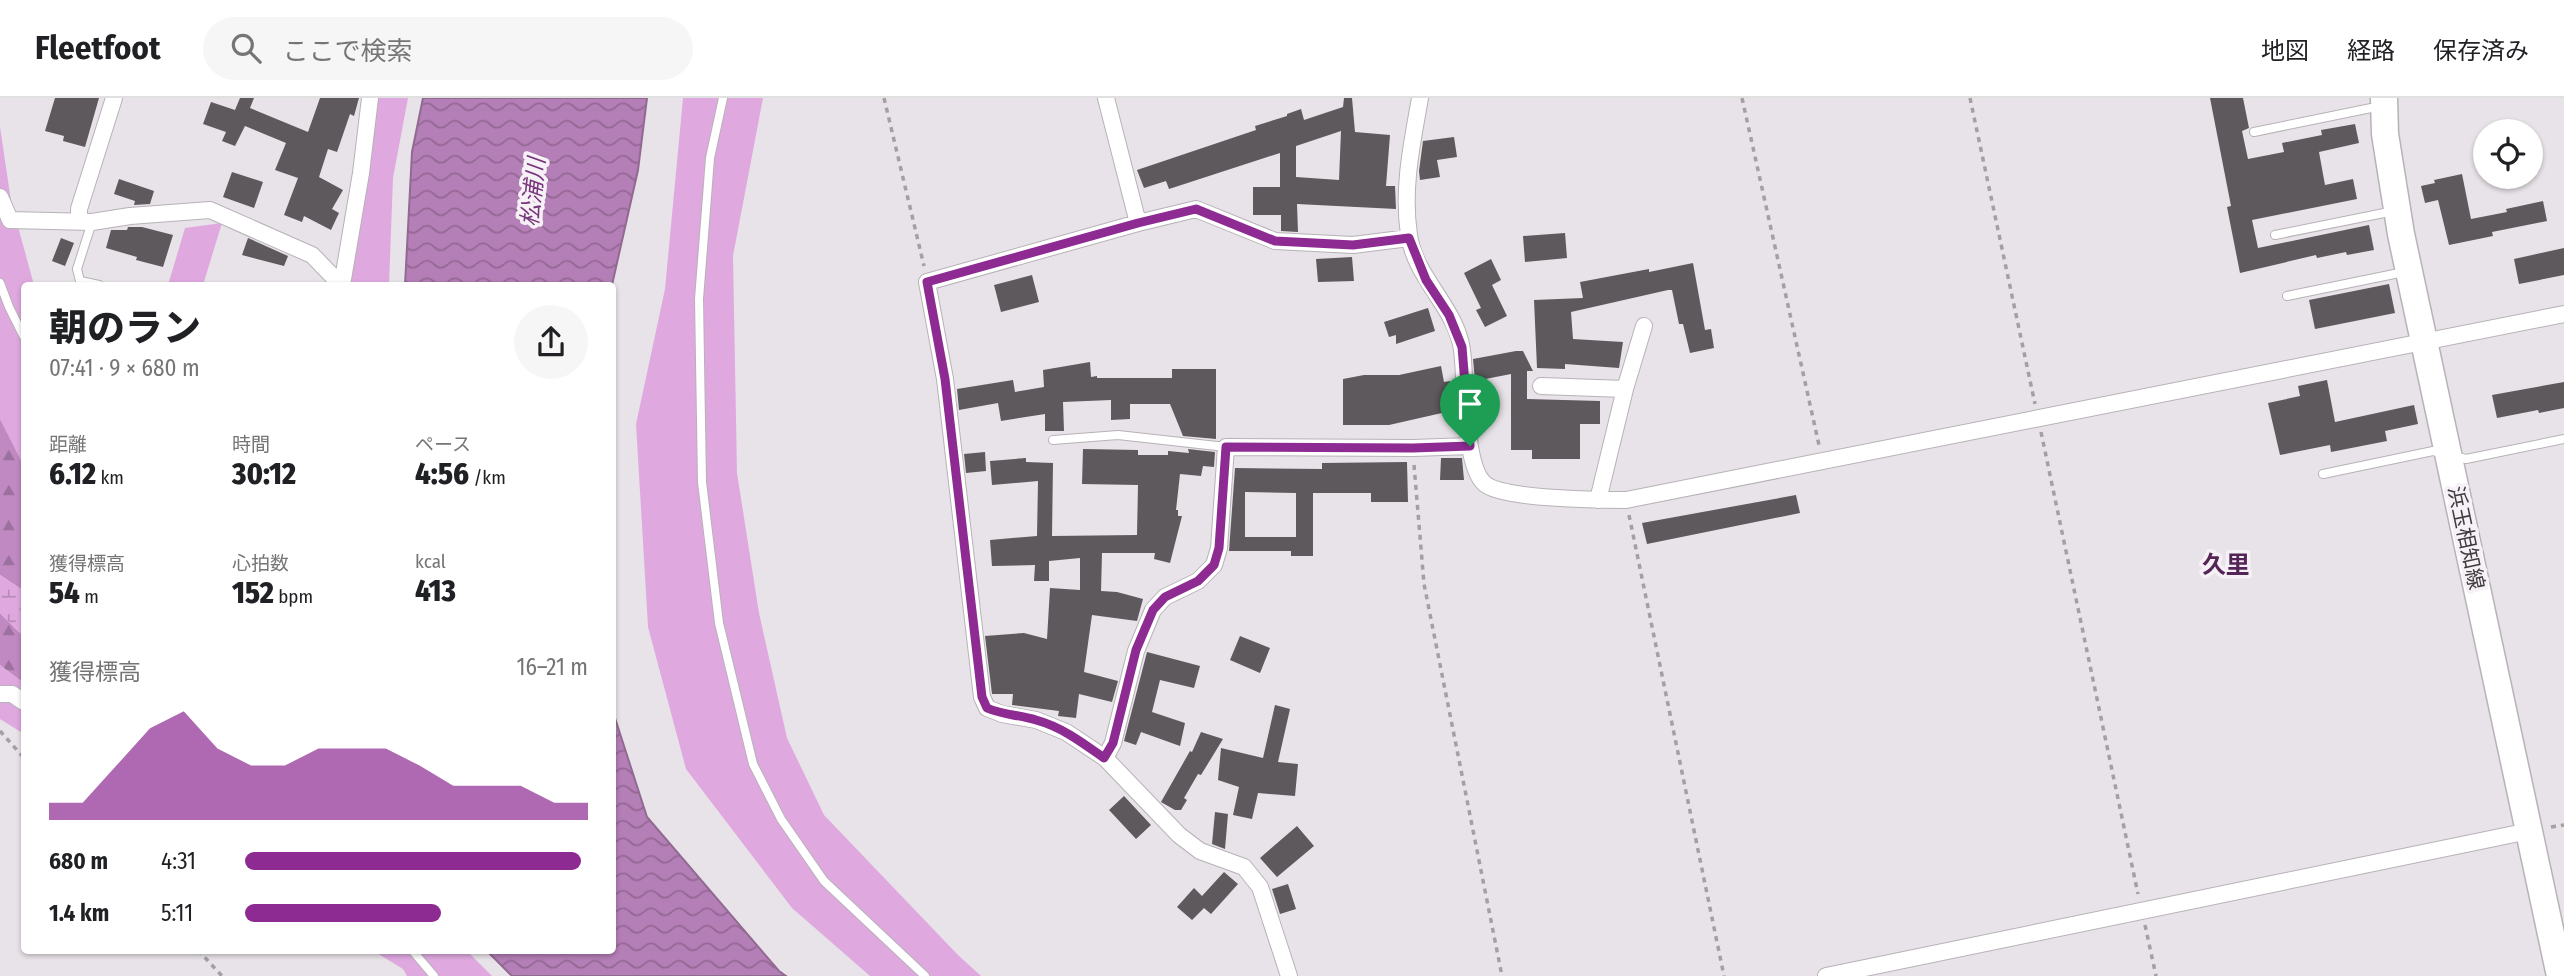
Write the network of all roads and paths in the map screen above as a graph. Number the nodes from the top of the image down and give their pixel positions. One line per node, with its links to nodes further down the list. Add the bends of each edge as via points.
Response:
1 (114, 98): 13 (street, via 79,208)
2 (370, 98): 20 (street)
3 (723, 98): 52 (lane, via 710,158 699,299 702,482 719,623 753,764 781,819 824,881)
4 (884, 98): 21 (path)
5 (1107, 98): 14 (street)
6 (1420, 98): 16 (street, via 1405,187)
7 (1742, 98): 37 (path)
8 (1970, 98): 30 (path)
9 (2384, 102): 10 (lane); 12 (main road, 浜玉相知線)
10 (2254, 132)
11 (0, 197): 13 (street, via 10,220)
12 (2396, 210): 15 (lane); 17 (main road, 浜玉相知線)
13 (85, 222): 18 (lane, via 77,269 80,281); 19 (street, via 210,210 312,256)
14 (1138, 223): 16 (street, via 1196,209 1275,241 1353,245); 21 (street)
15 (2275, 235)
16 (1409, 238): 33 (street, via 1462,347)
17 (2408, 271): 23 (lane); 27 (main road, 浜玉相知線)
18 (85, 282)
19 (338, 282)
20 (342, 282)
21 (927, 282): 45 (street, via 945,379 982,697 987,708 1066,732)
22 (0, 283): 26 (lane)
23 (2287, 296)
24 (2564, 314): 27 (street)
25 (1644, 326): 29 (street)
26 (21, 331)
27 (2424, 342): 30 (street); 36 (main road, 浜玉相知線)
28 (1541, 386): 29 (street)
29 (1625, 390): 39 (street)
30 (2038, 418): 37 (street); 47 (path)
31 (2564, 439): 36 (lane, via 2466,459)
32 (1053, 440): 34 (lane, via 1118,435)
33 (1470, 446): 35 (street); 39 (street, via 1476,471 1490,488)
34 (1226, 447): 35 (street); 45 (street, via 1214,565 1153,610 1136,650 1113,743)
35 (1413, 448): 54 (path, via 1424,584)
36 (2448, 455): 38 (lane, via 2433,452); 46 (main road, 浜玉相知線)
37 (1822, 461): 40 (street)
38 (2323, 474)
39 (1598, 500): 40 (street)
40 (1626, 500): 55 (path)
41 (0, 694): 42 (street)
42 (21, 700)
43 (0, 731): 44 (path)
44 (21, 755)
45 (1104, 758): 53 (street, via 1179,835 1200,851 1244,867 1260,887)
46 (2529, 831): 47 (street); 58 (main road, 浜玉相知線)
47 (2142, 911): 56 (street); 57 (path)
48 (202, 954): 50 (path)
49 (415, 954): 51 (lane)
50 (222, 976)
51 (434, 976)
52 (925, 976)
53 (1289, 976)
54 (1503, 976)
55 (1724, 976)
56 (1826, 976)
57 (2156, 976)
58 (2560, 976)

